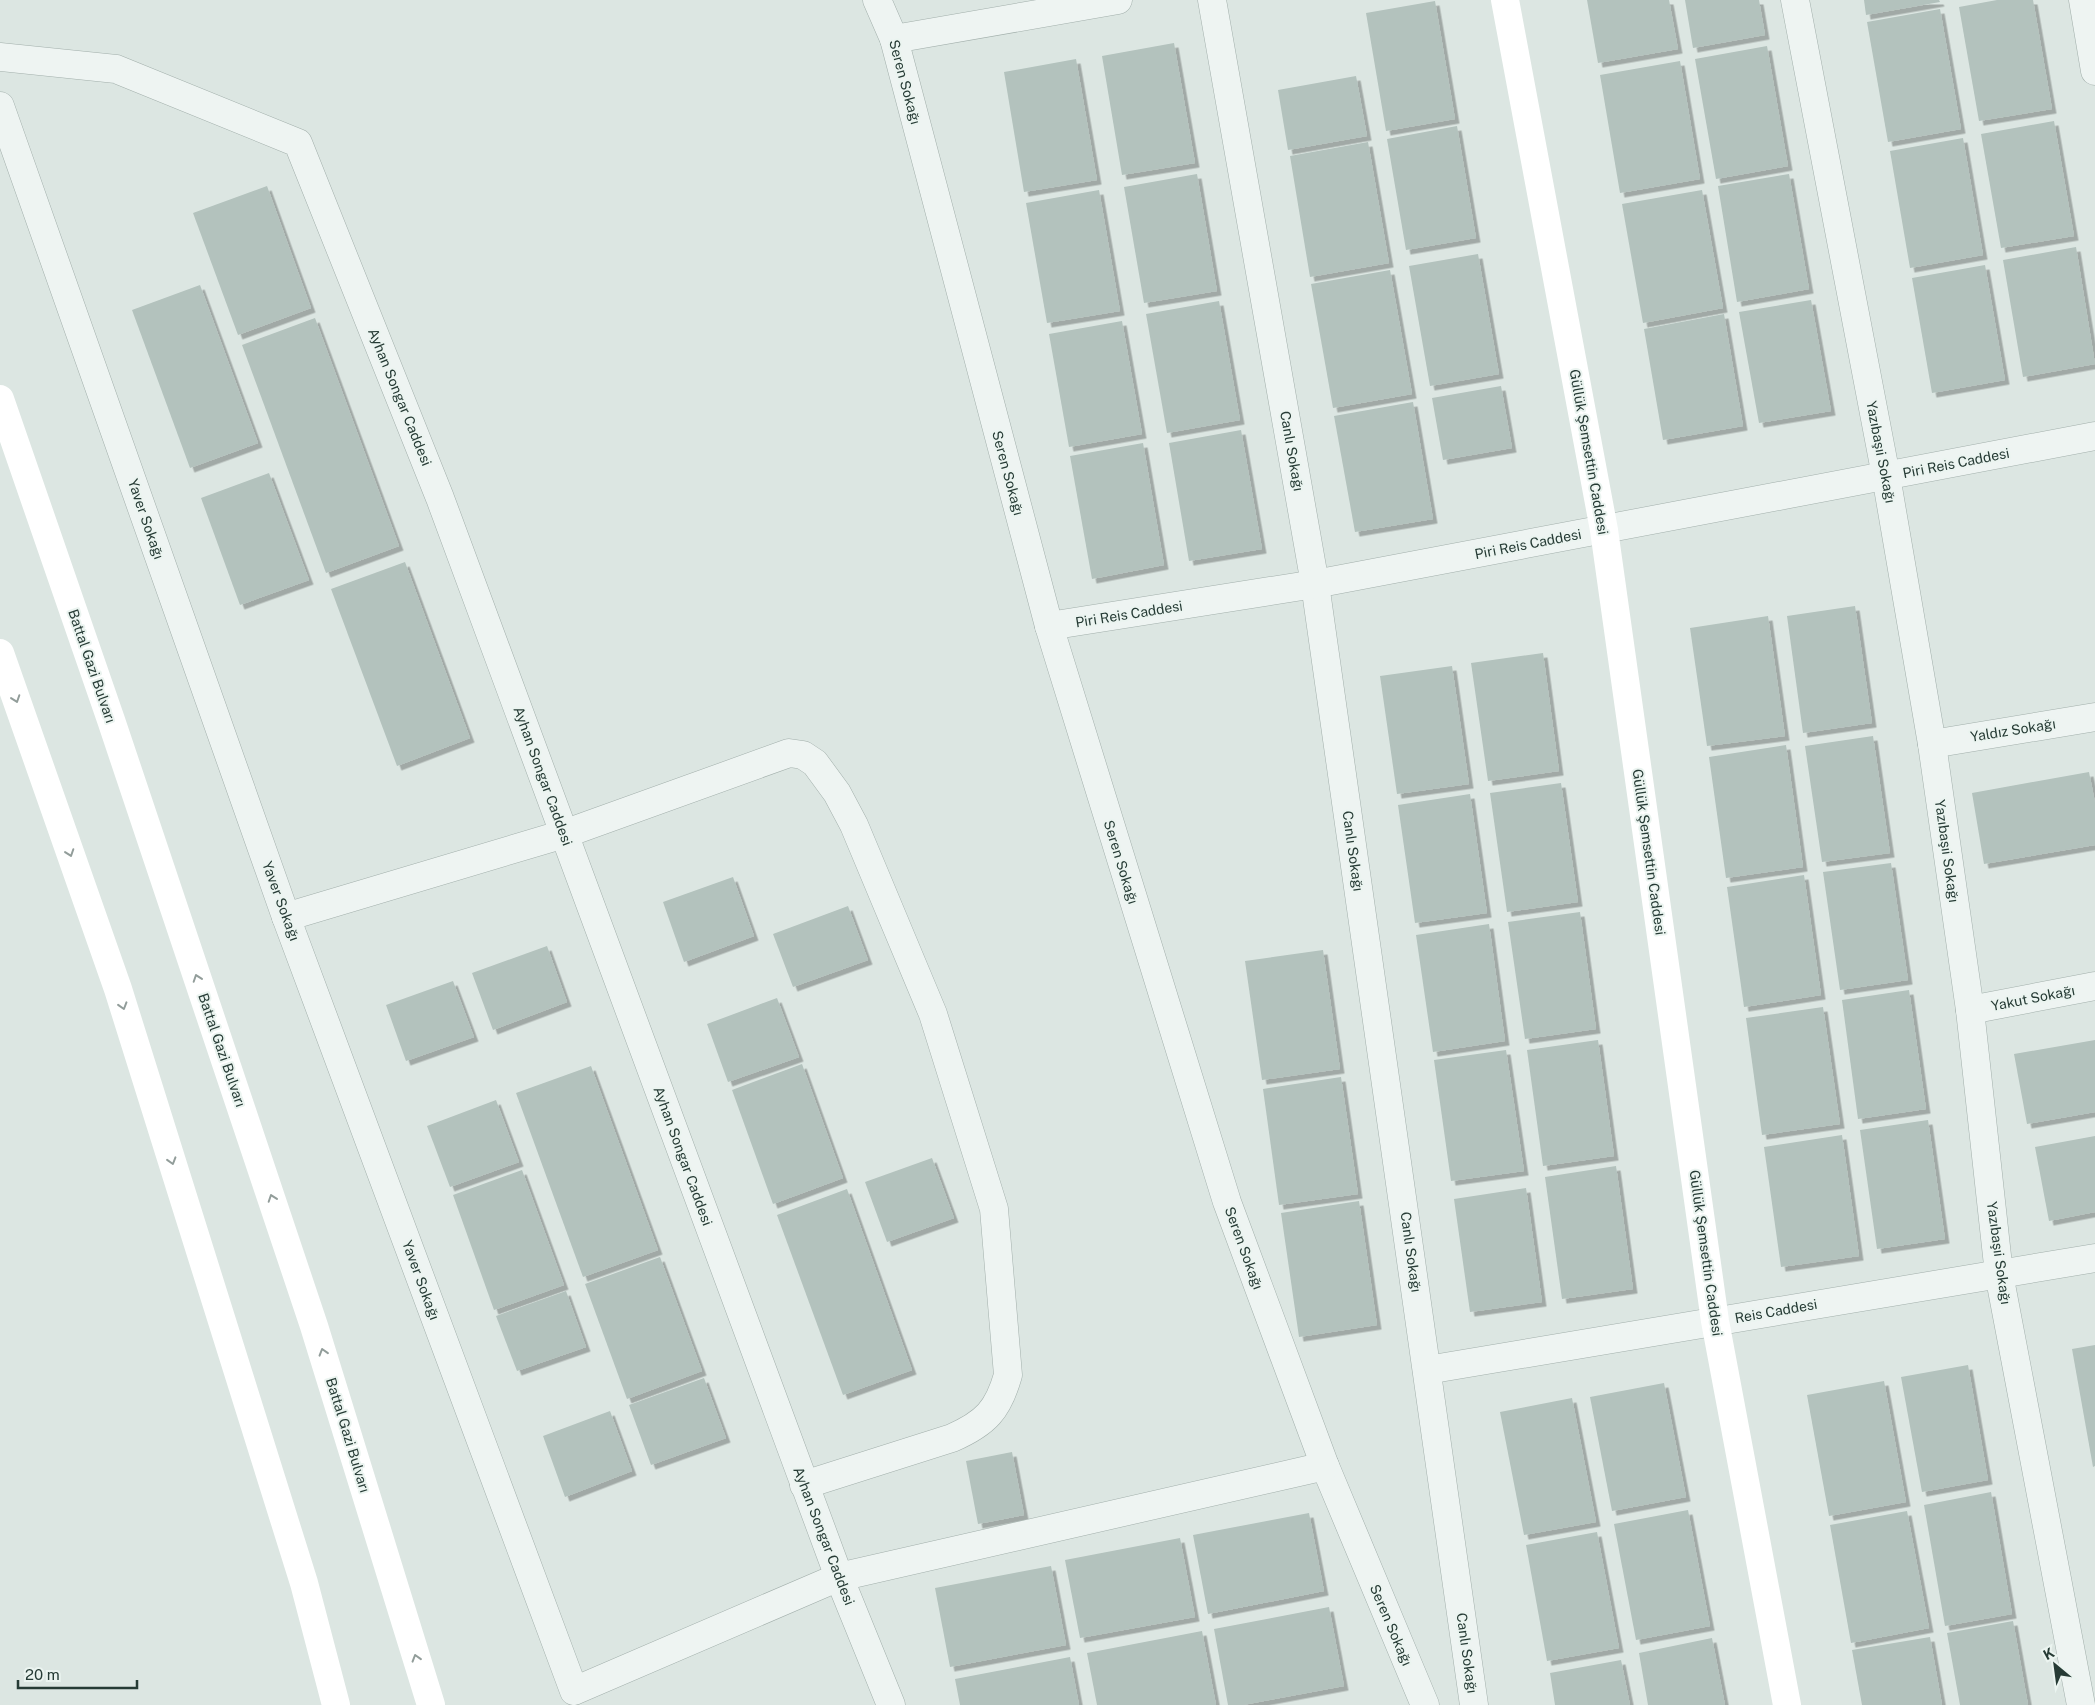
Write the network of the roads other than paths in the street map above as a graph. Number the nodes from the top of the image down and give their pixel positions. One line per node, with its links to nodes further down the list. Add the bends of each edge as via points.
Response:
1 (877, 0): 7 (street, Seren Sokağı)
2 (1118, 0): 7 (street)
3 (1212, 0): 15 (street, Canlı Sokağı)
4 (1505, 0): 14 (street, Güllük Şemsettin Caddesi)
5 (1795, 0): 13 (street, Yazıbaşıi Sokağı)
6 (2083, 0): 9 (street)
7 (894, 39): 16 (street, Seren Sokağı)
8 (0, 57): 20 (street, Ayhan Songar Caddesi, via 116,69 298,143 440,498)
9 (2095, 71)
10 (0, 106): 21 (street, Yaver Sokağı)
11 (0, 399): 32 (street, Battal Gazi Bulvarı, one-way to 11, via 314,1326)
12 (2095, 436): 13 (street, Piri Reis Caddesi)
13 (1886, 476): 14 (street, Piri Reis Caddesi); 19 (street, Yazıbaşıi Sokağı)
14 (1604, 530): 15 (street, Piri Reis Caddesi); 26 (street, Güllük Şemsettin Caddesi)
15 (1315, 584): 16 (street, Piri Reis Caddesi); 27 (street, Canlı Sokağı)
16 (1049, 626): 28 (street, Seren Sokağı, via 1227,1202)
17 (0, 654): 31 (street, one-way to 31, via 121,999 304,1583)
18 (2095, 717): 19 (street, Yaldız Sokağı)
19 (1932, 744): 23 (street, Yazıbaşıi Sokağı)
20 (564, 834): 21 (street); 29 (street, Ayhan Songar Caddesi); 29 (street, via 789,752 803,755 815,763 837,793 854,825 933,1014 994,1209 1008,1374 1002,1396 990,1415 972,1429 952,1438)
21 (286, 917): 30 (street, Yaver Sokağı, via 574,1691)
22 (2095, 986): 23 (street, Yakut Sokağı)
23 (1970, 1010): 25 (street, Yazıbaşıi Sokağı)
24 (2095, 1258): 25 (street, Reis Caddesi)
25 (1999, 1274): 26 (street, Reis Caddesi); 37 (street, Yazıbaşıi Sokağı)
26 (1715, 1321): 27 (street, Reis Caddesi); 36 (street, Güllük Şemsettin Caddesi)
27 (1428, 1370): 35 (street, Canlı Sokağı)
28 (1325, 1466): 30 (street); 34 (street, Seren Sokağı)
29 (804, 1484): 30 (street, Ayhan Songar Caddesi)
30 (838, 1577): 33 (street, Ayhan Songar Caddesi)
31 (336, 1705)
32 (431, 1705)
33 (892, 1705)
34 (1425, 1705)
35 (1474, 1705)
36 (1787, 1705)
37 (2081, 1705)

